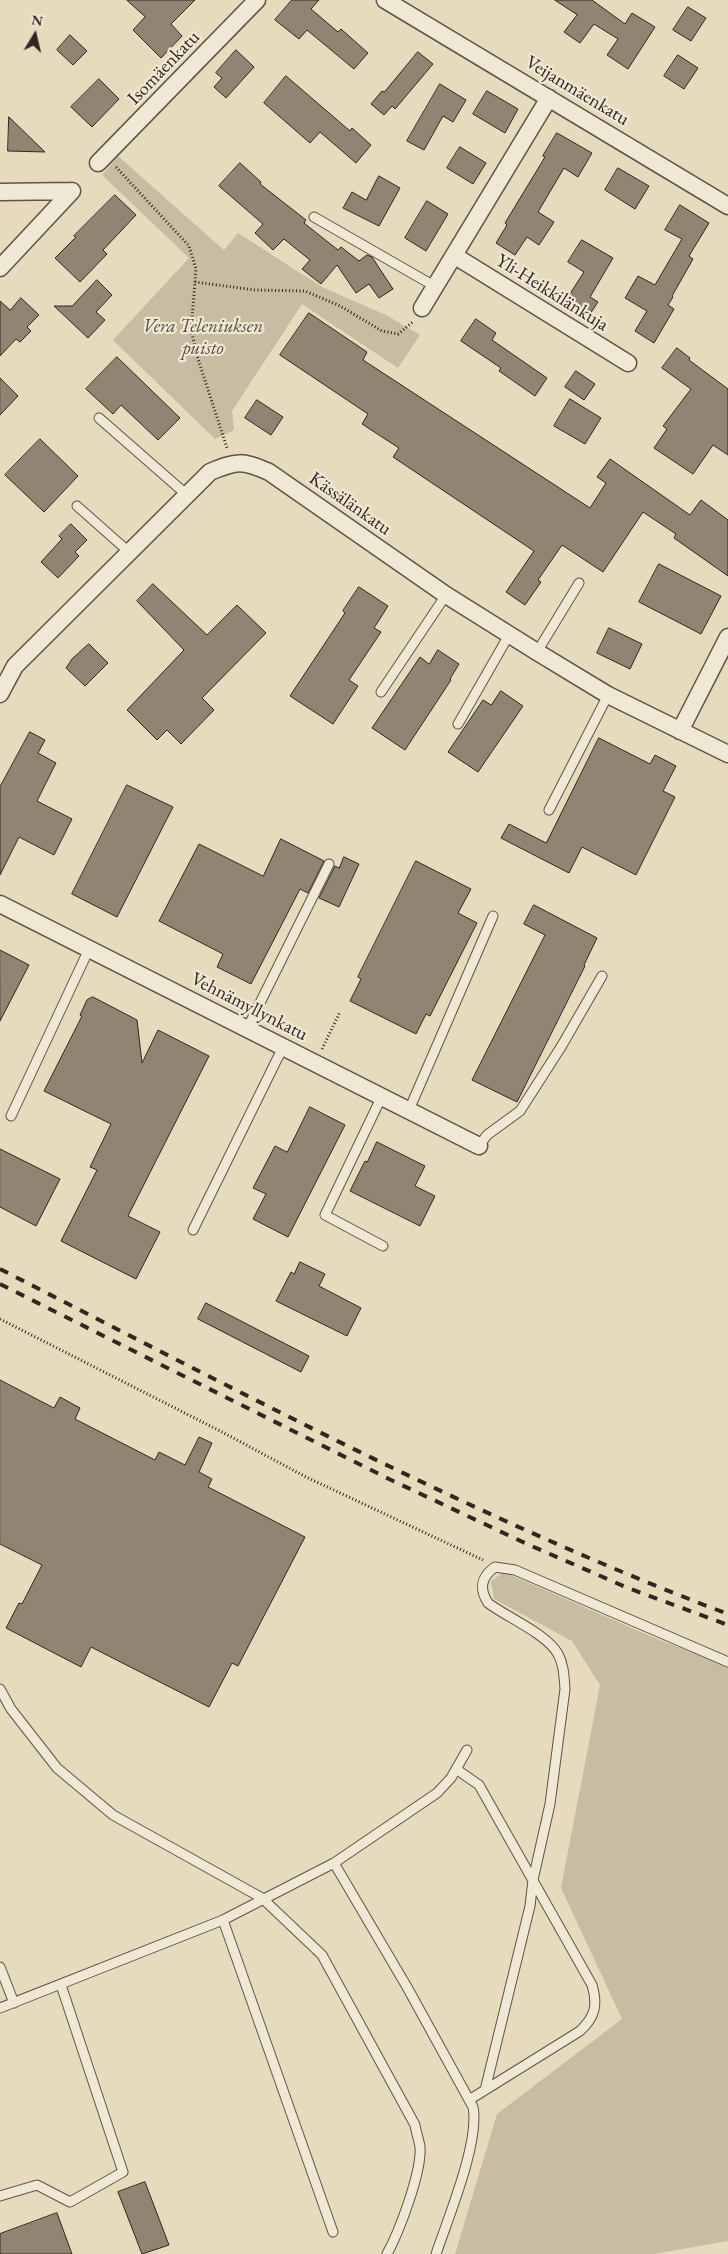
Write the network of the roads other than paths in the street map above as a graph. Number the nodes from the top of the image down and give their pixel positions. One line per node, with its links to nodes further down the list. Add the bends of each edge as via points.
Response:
1 (258, 0): 5 (street, Isomäenkatu)
2 (385, 0): 3 (street, Veijanmäenkatu)
3 (403, 5): 4 (street, Veijanmäenkatu)
4 (549, 98): 7 (street, Veijanmäenkatu); 9 (street)
5 (102, 159)
6 (0, 192): 10 (street, via 72,191)
7 (728, 206)
8 (314, 217): 11 (lane)
9 (455, 256): 11 (street); 13 (street, Yli-Heikkilänkuja)
10 (0, 268)
11 (436, 286): 12 (street)
12 (422, 308)
13 (628, 364)
14 (99, 418): 15 (lane)
15 (187, 495): 17 (street); 19 (street, Kässälänkatu, via 210,472 231,463 249,463 269,472)
16 (77, 506): 17 (lane)
17 (129, 552): 24 (street, via 15,666)
18 (579, 583): 22 (lane)
19 (446, 595): 20 (street, Kässälänkatu); 23 (lane)
20 (509, 635): 22 (street, Kässälänkatu); 26 (lane)
21 (728, 638): 27 (street)
22 (537, 652): 25 (street, Kässälänkatu)
23 (381, 692)
24 (0, 694)
25 (608, 695): 27 (street, Kässälänkatu); 29 (lane)
26 (458, 724)
27 (680, 731): 28 (street, Kässälänkatu)
28 (728, 754)
29 (549, 810)
30 (329, 864): 35 (lane)
31 (0, 904): 33 (street, Vehnämyllynkatu)
32 (493, 916): 38 (lane)
33 (89, 949): 35 (street, Vehnämyllynkatu); 39 (lane)
34 (602, 976): 40 (lane, via 520,1111 487,1135)
35 (247, 1028): 36 (street, Vehnämyllynkatu)
36 (283, 1047): 37 (street, Vehnämyllynkatu); 41 (lane)
37 (382, 1096): 38 (street, Vehnämyllynkatu); 42 (lane, via 325,1215)
38 (409, 1110): 40 (street, Vehnämyllynkatu)
39 (11, 1116)
40 (479, 1146)
41 (193, 1230)
42 (383, 1246)
43 (728, 1662): 48 (lane, via 515,1570 495,1567 484,1578 483,1595 488,1603 548,1642 558,1654 564,1670 565,1689 550,1804)
44 (0, 1689): 49 (lane, via 11,1709 57,1768 113,1815)
45 (467, 1750): 46 (lane)
46 (456, 1769): 47 (lane, via 437,1793); 48 (lane, via 480,1785)
47 (334, 1863): 49 (lane); 56 (lane, via 408,1987)
48 (532, 1880): 55 (lane, via 530,1906); 55 (lane, via 592,1985 596,2006 589,2023 580,2030)
49 (262, 1898): 50 (lane); 59 (lane, via 322,1954 415,2125 420,2148 419,2165)
50 (223, 1920): 52 (lane); 58 (lane)
51 (0, 1967): 53 (lane)
52 (61, 1985): 53 (lane); 57 (lane, via 123,2172 70,2202 37,2185)
53 (14, 2003): 54 (lane)
54 (0, 2008)
55 (485, 2090): 56 (lane)
56 (469, 2100): 60 (lane, via 474,2112 474,2127 468,2156)
57 (0, 2196)
58 (333, 2232)
59 (387, 2254)
60 (436, 2254)

